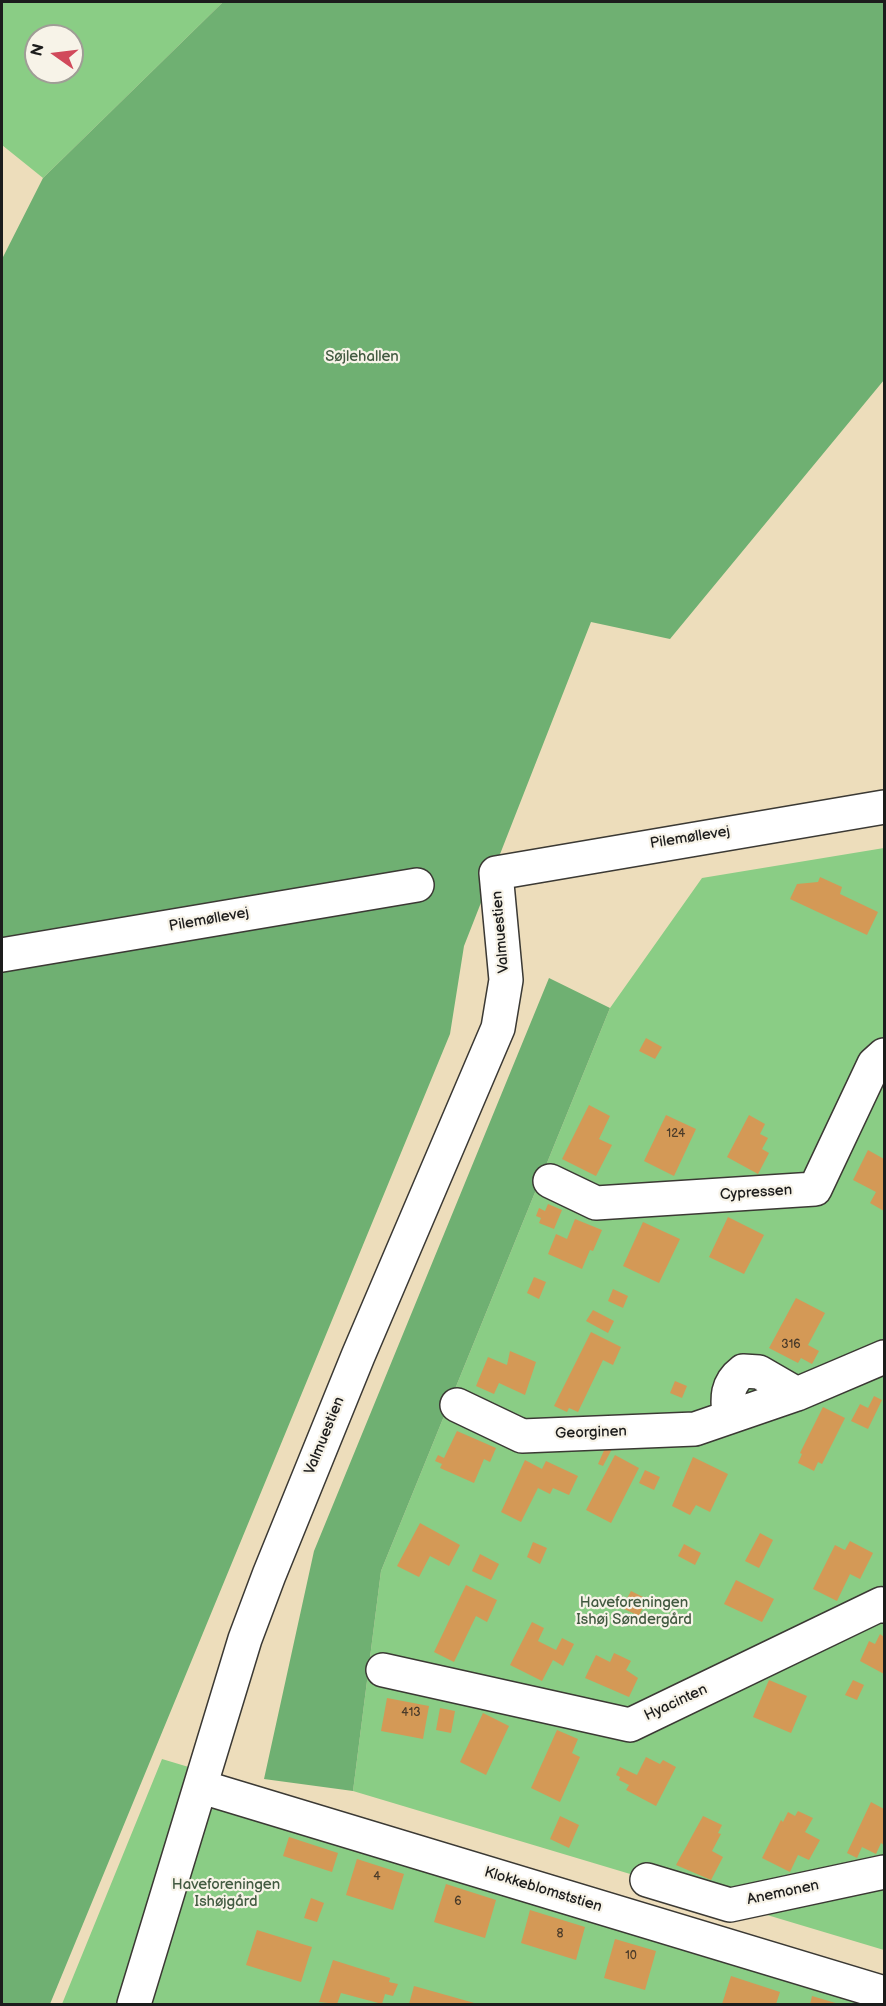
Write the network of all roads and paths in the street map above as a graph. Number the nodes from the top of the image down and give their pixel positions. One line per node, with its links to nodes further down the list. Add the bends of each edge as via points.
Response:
1 (885, 807): 2 (street, Pilemøllevej)
2 (496, 873): 11 (street, Valmuestien, via 506,980 498,1028 269,1575 245,1639)
3 (417, 885): 4 (street, Pilemøllevej)
4 (2, 955)
5 (885, 1055): 6 (street, Cypressen, via 874,1064 815,1189 596,1203)
6 (550, 1181)
7 (885, 1357): 8 (street, Georginen, via 797,1394 695,1429 522,1436)
8 (457, 1405)
9 (885, 1606): 10 (street, Hyacinten, via 881,1604 630,1725)
10 (383, 1670)
11 (202, 1787): 14 (street, Klokkeblomststien); 15 (street, Valmuestien)
12 (885, 1872): 13 (street, Anemonen, via 730,1905)
13 (647, 1880)
14 (885, 1993)
15 (143, 2002)

